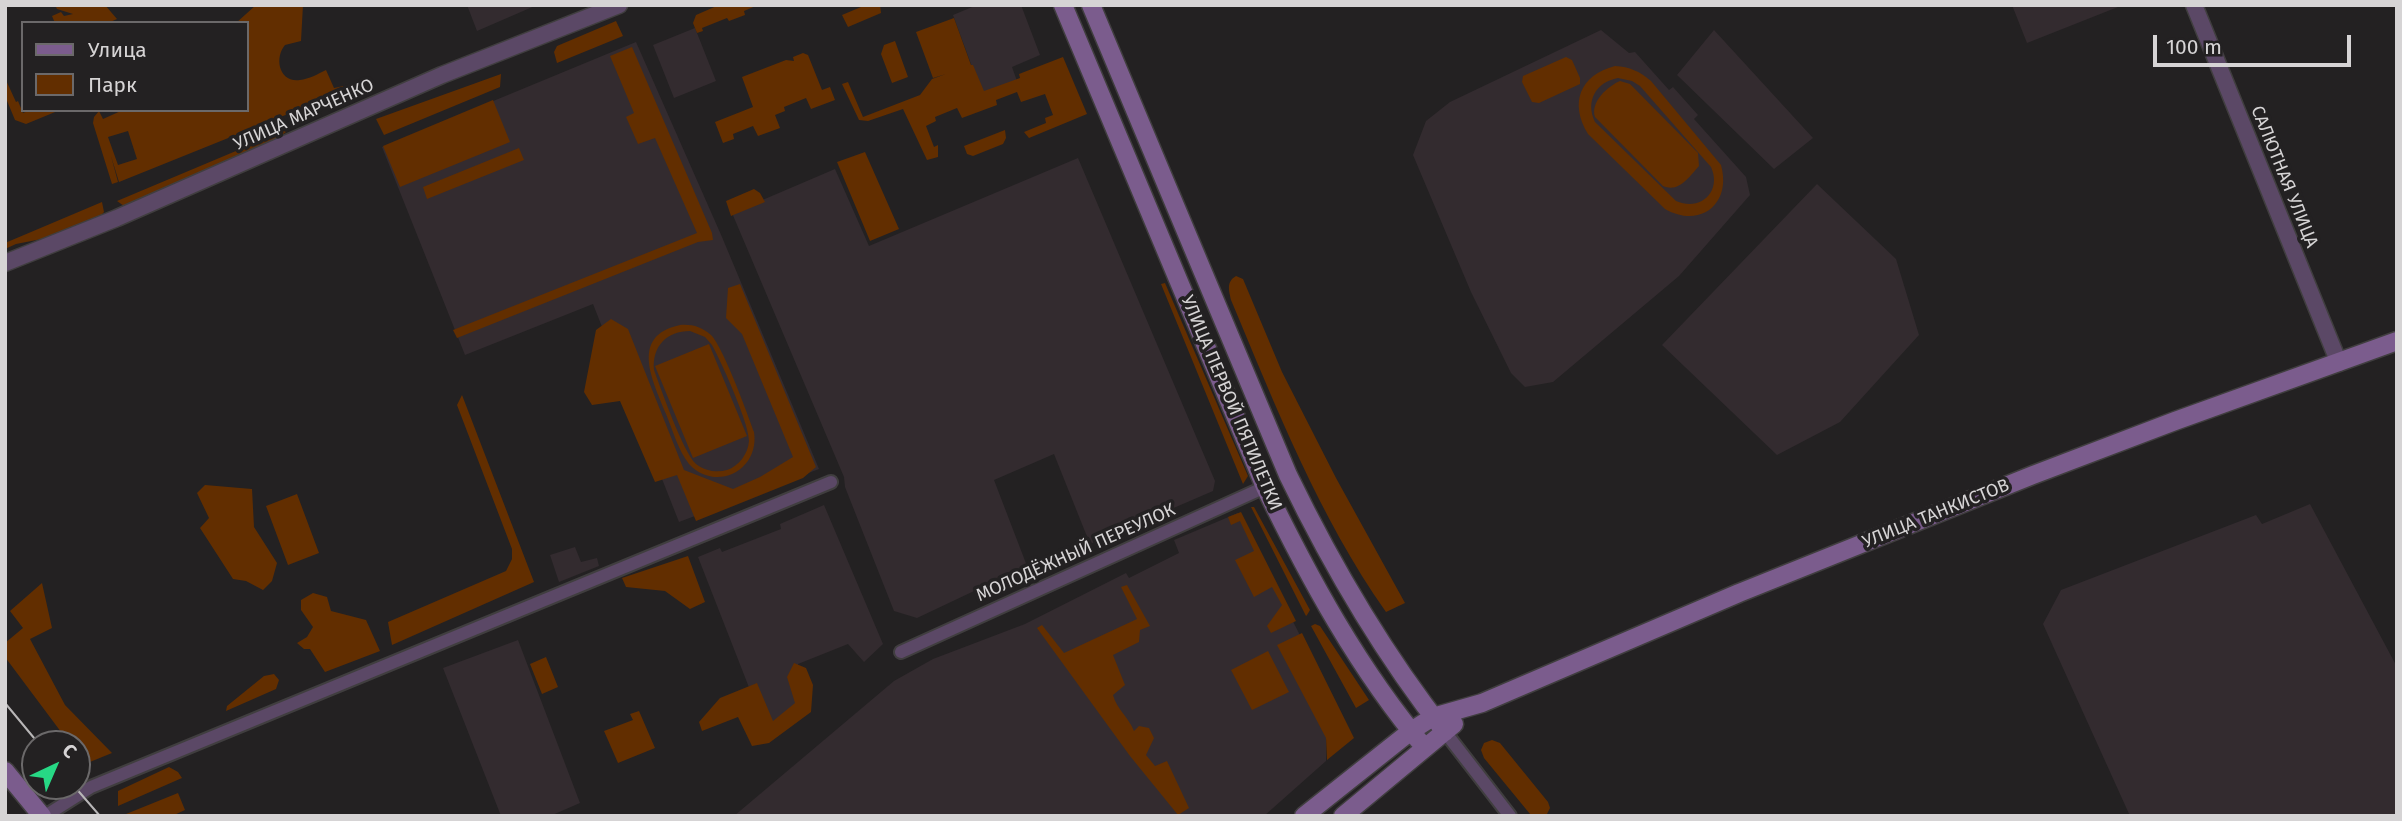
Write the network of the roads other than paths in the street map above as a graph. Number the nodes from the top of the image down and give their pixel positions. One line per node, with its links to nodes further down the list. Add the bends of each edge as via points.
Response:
1 (620, 5): 5 (street, УЛИЦА МАРЧЕНКО, via 442,75)
2 (1063, 5): 9 (main road, УЛИЦА ПЕРВОЙ ПЯТИЛЕТКИ)
3 (1091, 5): 11 (main road, УЛИЦА ПЕРВОЙ ПЯТИЛЕТКИ, via 1288,475 1357,608)
4 (2194, 5): 7 (street, САЛЮТНАЯ УЛИЦА)
5 (5, 263)
6 (2397, 341): 7 (main road, УЛИЦА ТАНКИСТОВ)
7 (2339, 363): 11 (main road, УЛИЦА ТАНКИСТОВ, via 2033,475 1740,593)
8 (831, 482): 16 (street, via 91,787)
9 (1265, 486): 10 (street, МОЛОДЁЖНЫЙ ПЕРЕУЛОК); 12 (main road, УЛИЦА ПЕРВОЙ ПЯТИЛЕТКИ, via 1328,609)
10 (901, 652)
11 (1439, 724): 12 (main road, УЛИЦА ТАНКИСТОВ); 13 (main road, УЛИЦА ТАНКИСТОВ); 14 (street, УЛИЦА ПЕРВОЙ ПЯТИЛЕТКИ)
12 (1411, 731): 13 (main road, УЛИЦА ПЕРВОЙ ПЯТИЛЕТКИ); 17 (main road, УЛИЦА ТАНКИСТОВ)
13 (1425, 748): 14 (street); 18 (main road, УЛИЦА ТАНКИСТОВ)
14 (1458, 751): 19 (street, УЛИЦА ПЕРВОЙ ПЯТИЛЕТКИ)
15 (5, 771): 16 (main road)
16 (44, 816)
17 (1304, 816)
18 (1343, 816)
19 (1510, 816)

